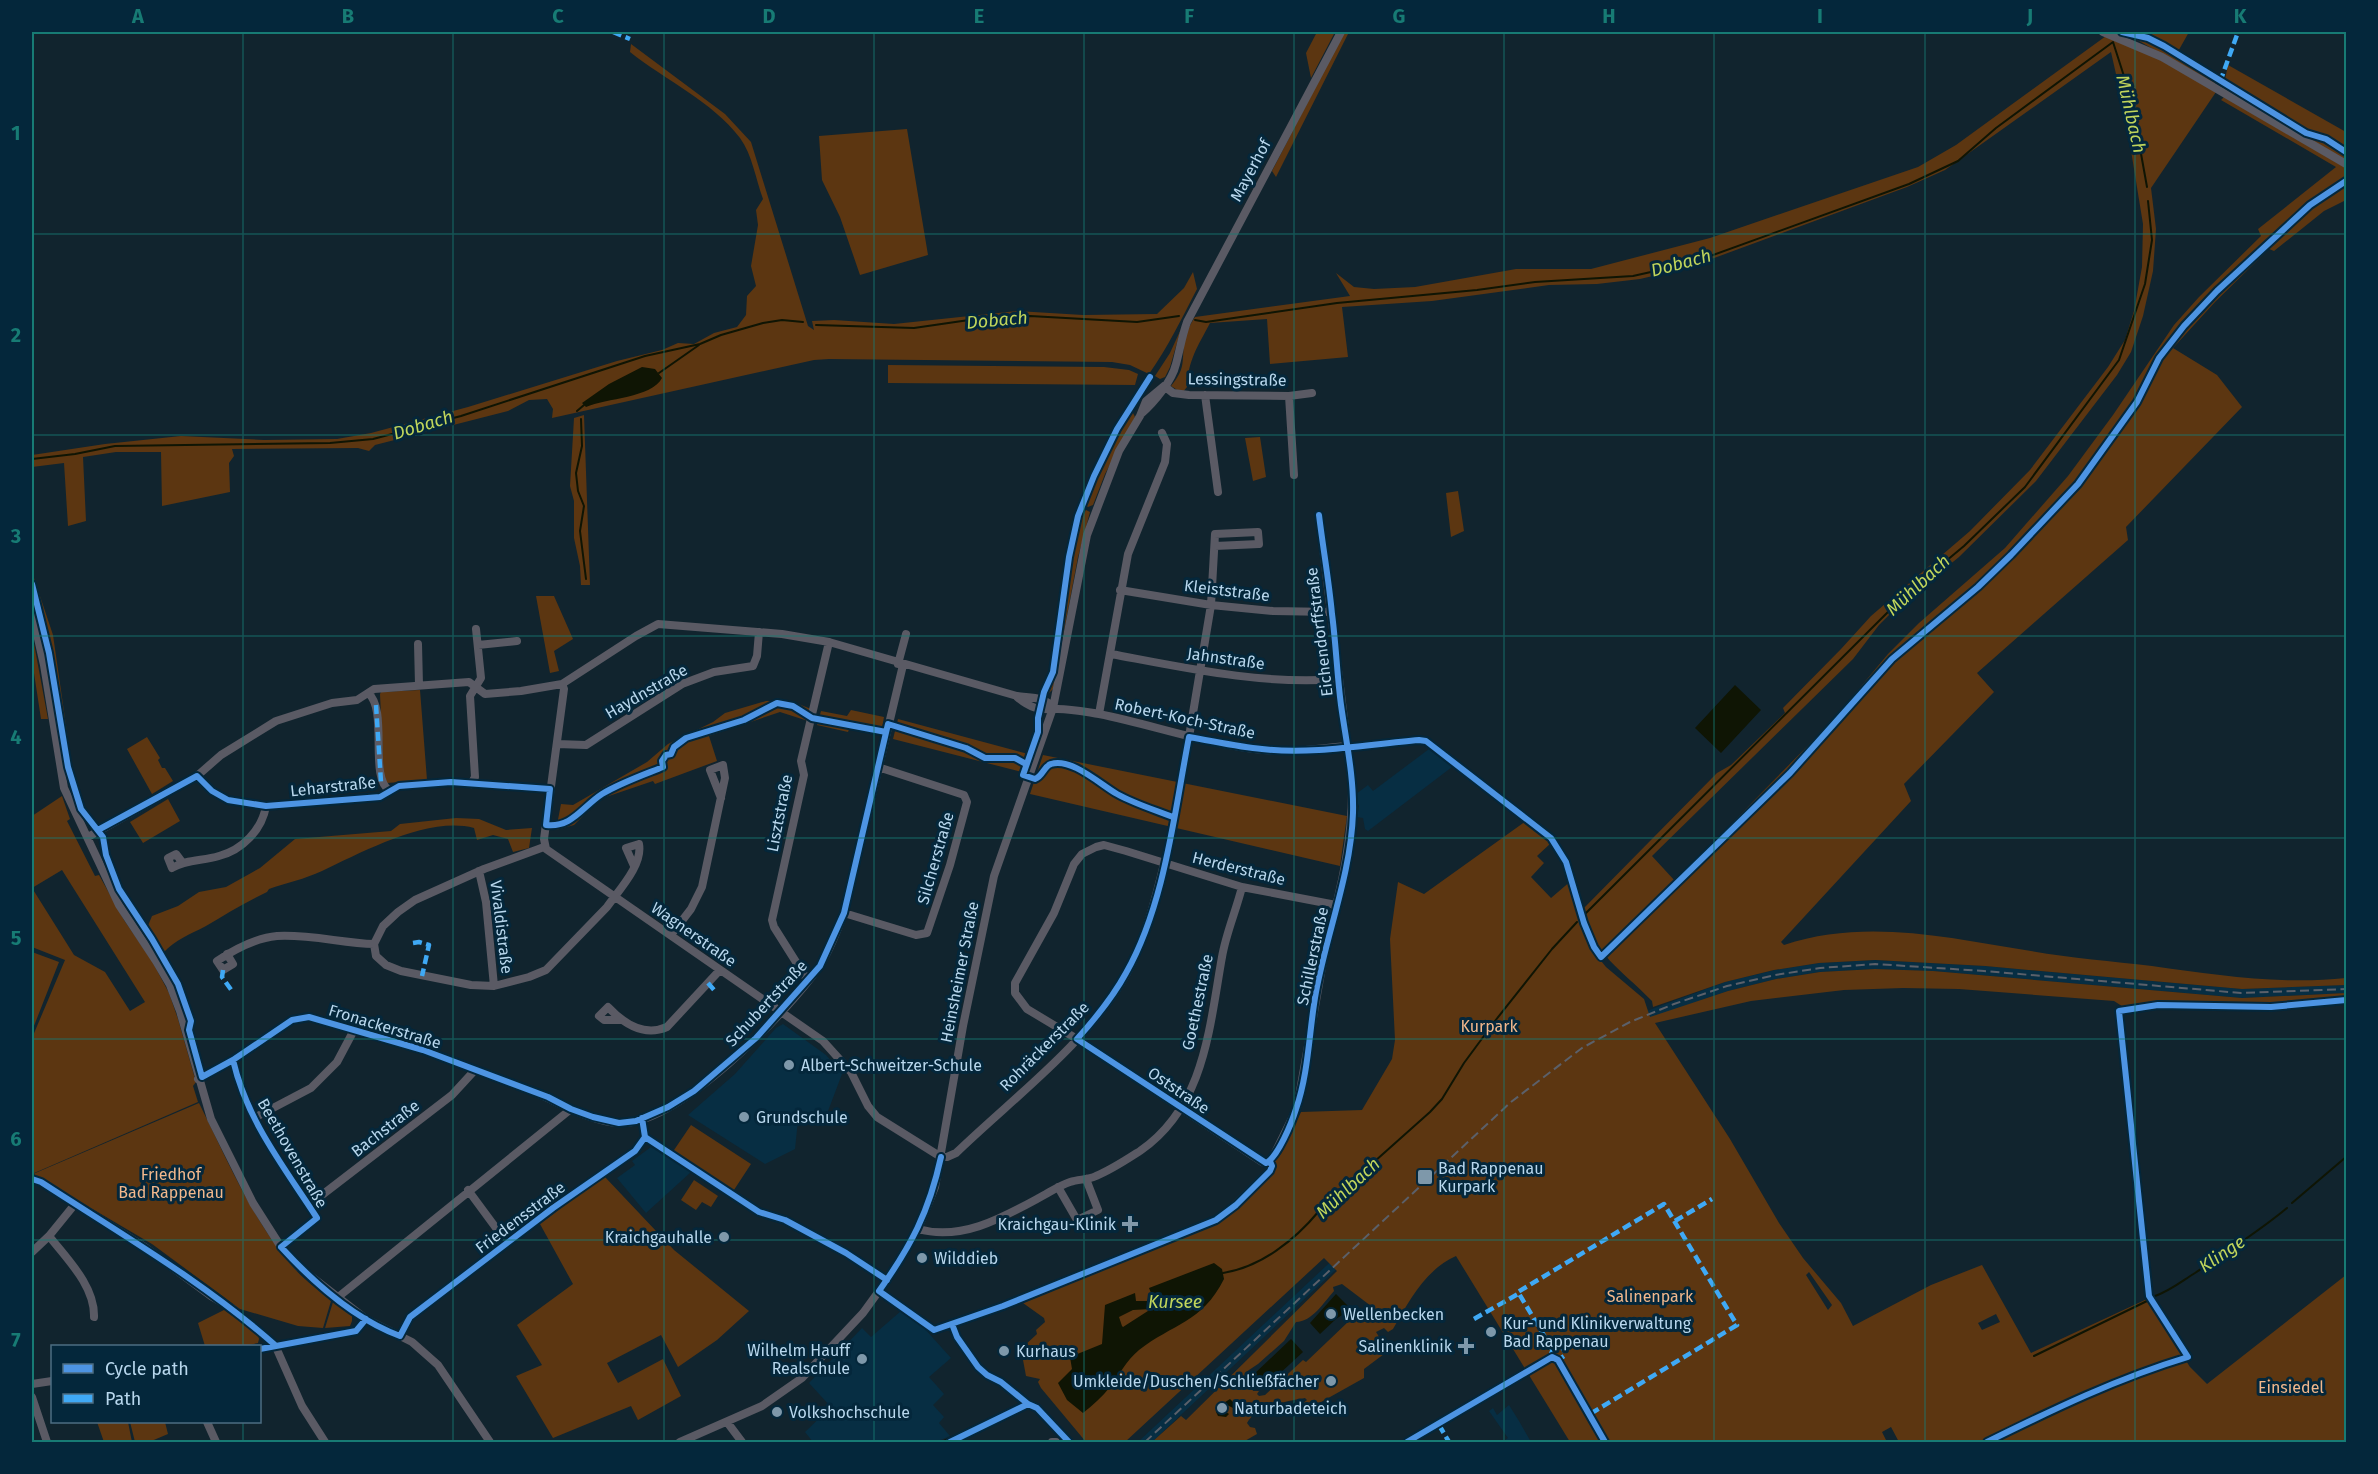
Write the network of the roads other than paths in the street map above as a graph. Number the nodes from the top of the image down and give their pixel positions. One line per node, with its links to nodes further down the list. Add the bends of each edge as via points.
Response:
1 (1341, 32): 4 (street, Mayerhof)
2 (2103, 32): 3 (street, via 2134,43 2181,68)
3 (2346, 164)
4 (1187, 322): 5 (street, Heinsheimer Straße, via 1176,365)
5 (1164, 386): 7 (street, Lessingstraße, via 1173,393); 33 (street, Heinsheimer Straße, via 1150,395 1140,410 1119,451 1087,535)
6 (1311, 393): 8 (street, Lessingstraße)
7 (1205, 395): 8 (street, Lessingstraße); 11 (street)
8 (1289, 396): 10 (street)
9 (1162, 433): 14 (street, via 1167,444 1165,462 1128,554)
10 (1293, 475)
11 (1218, 492)
12 (1319, 515): 17 (street, Eichendorffstraße)
13 (1215, 546): 13 (street, via 1215,534 1258,532 1259,544); 15 (street)
14 (1120, 590): 15 (street, Kleiststraße); 25 (street)
15 (1211, 605): 17 (street, Kleiststraße); 27 (street)
16 (32, 612): 45 (street, via 64,788)
17 (1332, 612): 28 (street, Eichendorffstraße)
18 (476, 629): 24 (street)
19 (759, 632): 22 (street, Robert-Koch-Straße); 29 (street, Robert-Koch-Straße, via 658,624); 36 (street, Haydnstraße, via 753,666 714,672 682,684 586,745)
20 (906, 634): 26 (street, Schubertstraße)
21 (517, 641): 24 (street)
22 (829, 642): 26 (street, Robert-Koch-Straße); 59 (street, Lisztstraße, via 801,761 804,775 772,920)
23 (418, 644): 30 (street)
24 (478, 645): 31 (street, via 481,678)
25 (1112, 654): 27 (street, Jahnstraße); 34 (street)
26 (901, 664): 33 (street, Robert-Koch-Straße, via 1017,696 1041,710); 38 (street, Schubertstraße)
27 (1202, 670): 28 (street, Jahnstraße, via 1272,680); 35 (street)
28 (1338, 679): 37 (street, Eichendorffstraße)
29 (562, 684): 31 (street, via 485,694); 36 (street)
30 (419, 685): 31 (street, via 469,682); 32 (street, via 374,689)
31 (475, 687): 40 (street, via 470,696 476,777)
32 (368, 693): 39 (street, via 357,700 332,703 276,721 221,755); 42 (street, via 376,705 381,782)
33 (1053, 708): 34 (street, Robert-Koch-Straße); 73 (street, Heinsheimer Straße, via 994,876)
34 (1099, 714): 35 (street, Robert-Koch-Straße)
35 (1189, 737): 37 (street, Robert-Koch-Straße, via 1263,750)
36 (557, 744): 41 (street)
37 (1346, 746): 53 (street, Schillerstraße, via 1353,815 1346,872)
38 (878, 767): 54 (street, Schubertstraße); 54 (street, Silcherstraße, via 964,795 967,802 927,933 916,935)
39 (197, 776): 44 (street, Leharstraße, via 228,800); 45 (street)
40 (471, 784): 41 (street, Leharstraße); 42 (street, Leharstraße, via 409,785)
41 (550, 789): 46 (street)
42 (390, 791): 44 (street, Leharstraße, via 380,797)
43 (721, 798): 55 (street, via 702,887)
44 (266, 806): 47 (street, via 256,830 233,850)
45 (88, 837): 68 (street, via 119,905 170,985)
46 (544, 847): 50 (street); 52 (street, Wagnerstraße)
47 (182, 862)
48 (1164, 864): 51 (street, Herderstraße); 61 (street, Herderstraße, via 1104,845 1082,854 1016,983); 65 (street, Rohräckerstraße, via 1152,915 1127,972)
49 (634, 866): 52 (street)
50 (479, 871): 56 (street, via 398,912 383,926); 60 (street, Vivaldistraße)
51 (1242, 887): 53 (street, Herderstraße); 70 (street, Goethestraße, via 1222,954 1210,1031)
52 (614, 898): 55 (street, Wagnerstraße); 60 (street, via 546,970)
53 (1336, 906): 74 (street, Schillerstraße, via 1297,1108 1280,1145)
54 (844, 914): 59 (street, Schubertstraße, via 820,966)
55 (671, 935): 58 (street, Wagnerstraße)
56 (374, 944): 57 (street, via 277,936); 60 (street, via 376,956 401,971)
57 (227, 954)
58 (719, 970): 62 (street, Wagnerstraße); 63 (street, via 667,1027 650,1031)
59 (808, 981): 62 (street, Schubertstraße)
60 (494, 986)
61 (1016, 996): 65 (street, Oststraße, via 1027,1009)
62 (780, 1011): 72 (street, Schubertstraße, via 756,1038 694,1091); 73 (street, Wagnerstraße, via 840,1057 878,1117)
63 (620, 1020)
64 (354, 1029): 66 (street, Fronackerstraße, via 309,1017 292,1020); 67 (street, Fronackerstraße); 71 (street, via 337,1062 311,1088)
65 (1077, 1039): 70 (street, Oststraße); 73 (street, Rohräckerstraße, via 956,1153)
66 (233, 1060): 68 (street, Fronackerstraße); 71 (street, Beethovenstraße, via 240,1090)
67 (475, 1070): 69 (street, Fronackerstraße); 80 (street, Bachstraße, via 452,1095)
68 (198, 1079): 84 (street, via 226,1153)
69 (570, 1109): 72 (street, Fronackerstraße, via 619,1123); 78 (street)
70 (1182, 1109): 74 (street, Oststraße); 76 (street, Goethestraße, via 1146,1146)
71 (254, 1118): 80 (street, Beethovenstraße)
72 (642, 1118): 83 (street, Friedensstraße, via 642,1145)
73 (941, 1157): 81 (street, Heinsheimer Straße, via 935,1187)
74 (1266, 1163)
75 (32, 1179): 79 (street)
76 (1086, 1179): 77 (street, Goethestraße); 77 (street, via 1098,1210 1077,1220)
77 (1058, 1187): 81 (street, Goethestraße, via 982,1226 930,1233)
78 (468, 1190): 83 (street); 87 (street)
79 (75, 1204): 82 (street); 92 (street, via 233,1309)
80 (309, 1205): 84 (street, Beethovenstraße, via 317,1218)
81 (918, 1229): 86 (street, Heinsheimer Straße)
82 (49, 1236): 85 (street); 88 (street, via 76,1269 94,1303)
83 (507, 1243): 91 (street, Friedensstraße, via 410,1317)
84 (281, 1247): 87 (street)
85 (32, 1252)
86 (879, 1291): 90 (street); 97 (street, Heinsheimer Straße, via 802,1378 762,1406)
87 (337, 1298): 89 (street)
88 (94, 1317)
89 (366, 1319): 91 (street); 92 (street, via 356,1331)
90 (934, 1330)
91 (400, 1336): 103 (street, via 438,1365)
92 (275, 1345): 93 (street); 102 (street, via 302,1406)
93 (261, 1348)
94 (51, 1381): 95 (street)
95 (32, 1384)
96 (32, 1397): 100 (street)
97 (727, 1422): 99 (street, Heinsheimer Straße); 104 (street)
98 (207, 1423): 101 (street)
99 (681, 1442)
100 (47, 1443)
101 (216, 1443)
102 (325, 1443)
103 (490, 1443)
104 (742, 1443)

